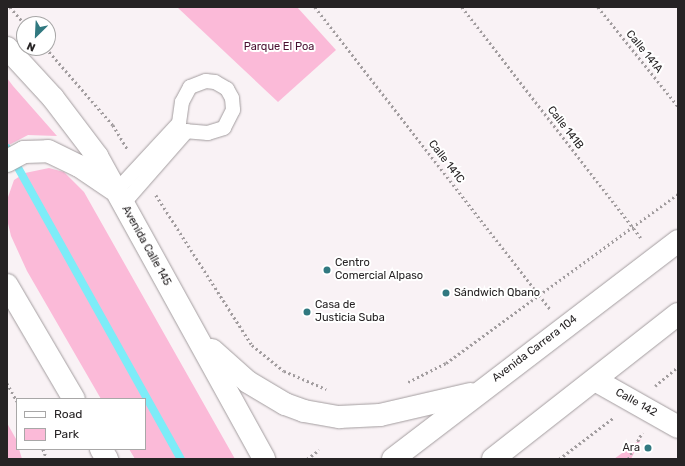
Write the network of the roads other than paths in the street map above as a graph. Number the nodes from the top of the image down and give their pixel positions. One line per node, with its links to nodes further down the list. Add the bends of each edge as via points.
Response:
1 (7, 48): 4 (main road, Avenida Calle 145, via 75,125 97,156)
2 (7, 160): 4 (main road, via 36,150 63,156)
3 (141, 172): 3 (lane, via 187,131 208,133 224,128 233,110 232,98 227,89 215,82 206,81 190,87 182,102 179,123); 4 (lane)
4 (119, 198): 8 (main road, Avenida Calle 145)
5 (678, 241): 10 (main road, Avenida Carrera 104)
6 (7, 285): 11 (main road)
7 (678, 314): 9 (main road)
8 (196, 335): 10 (main road, via 248,382 285,404 304,411 339,417 380,415); 15 (main road, Avenida Calle 145)
9 (595, 380): 12 (main road, Calle 142); 17 (main road)
10 (478, 392): 16 (main road, Avenida Carrera 104)
11 (73, 398)
12 (678, 427)
13 (102, 450): 14 (main road)
14 (107, 459)
15 (264, 459)
16 (393, 459)
17 (492, 459)

